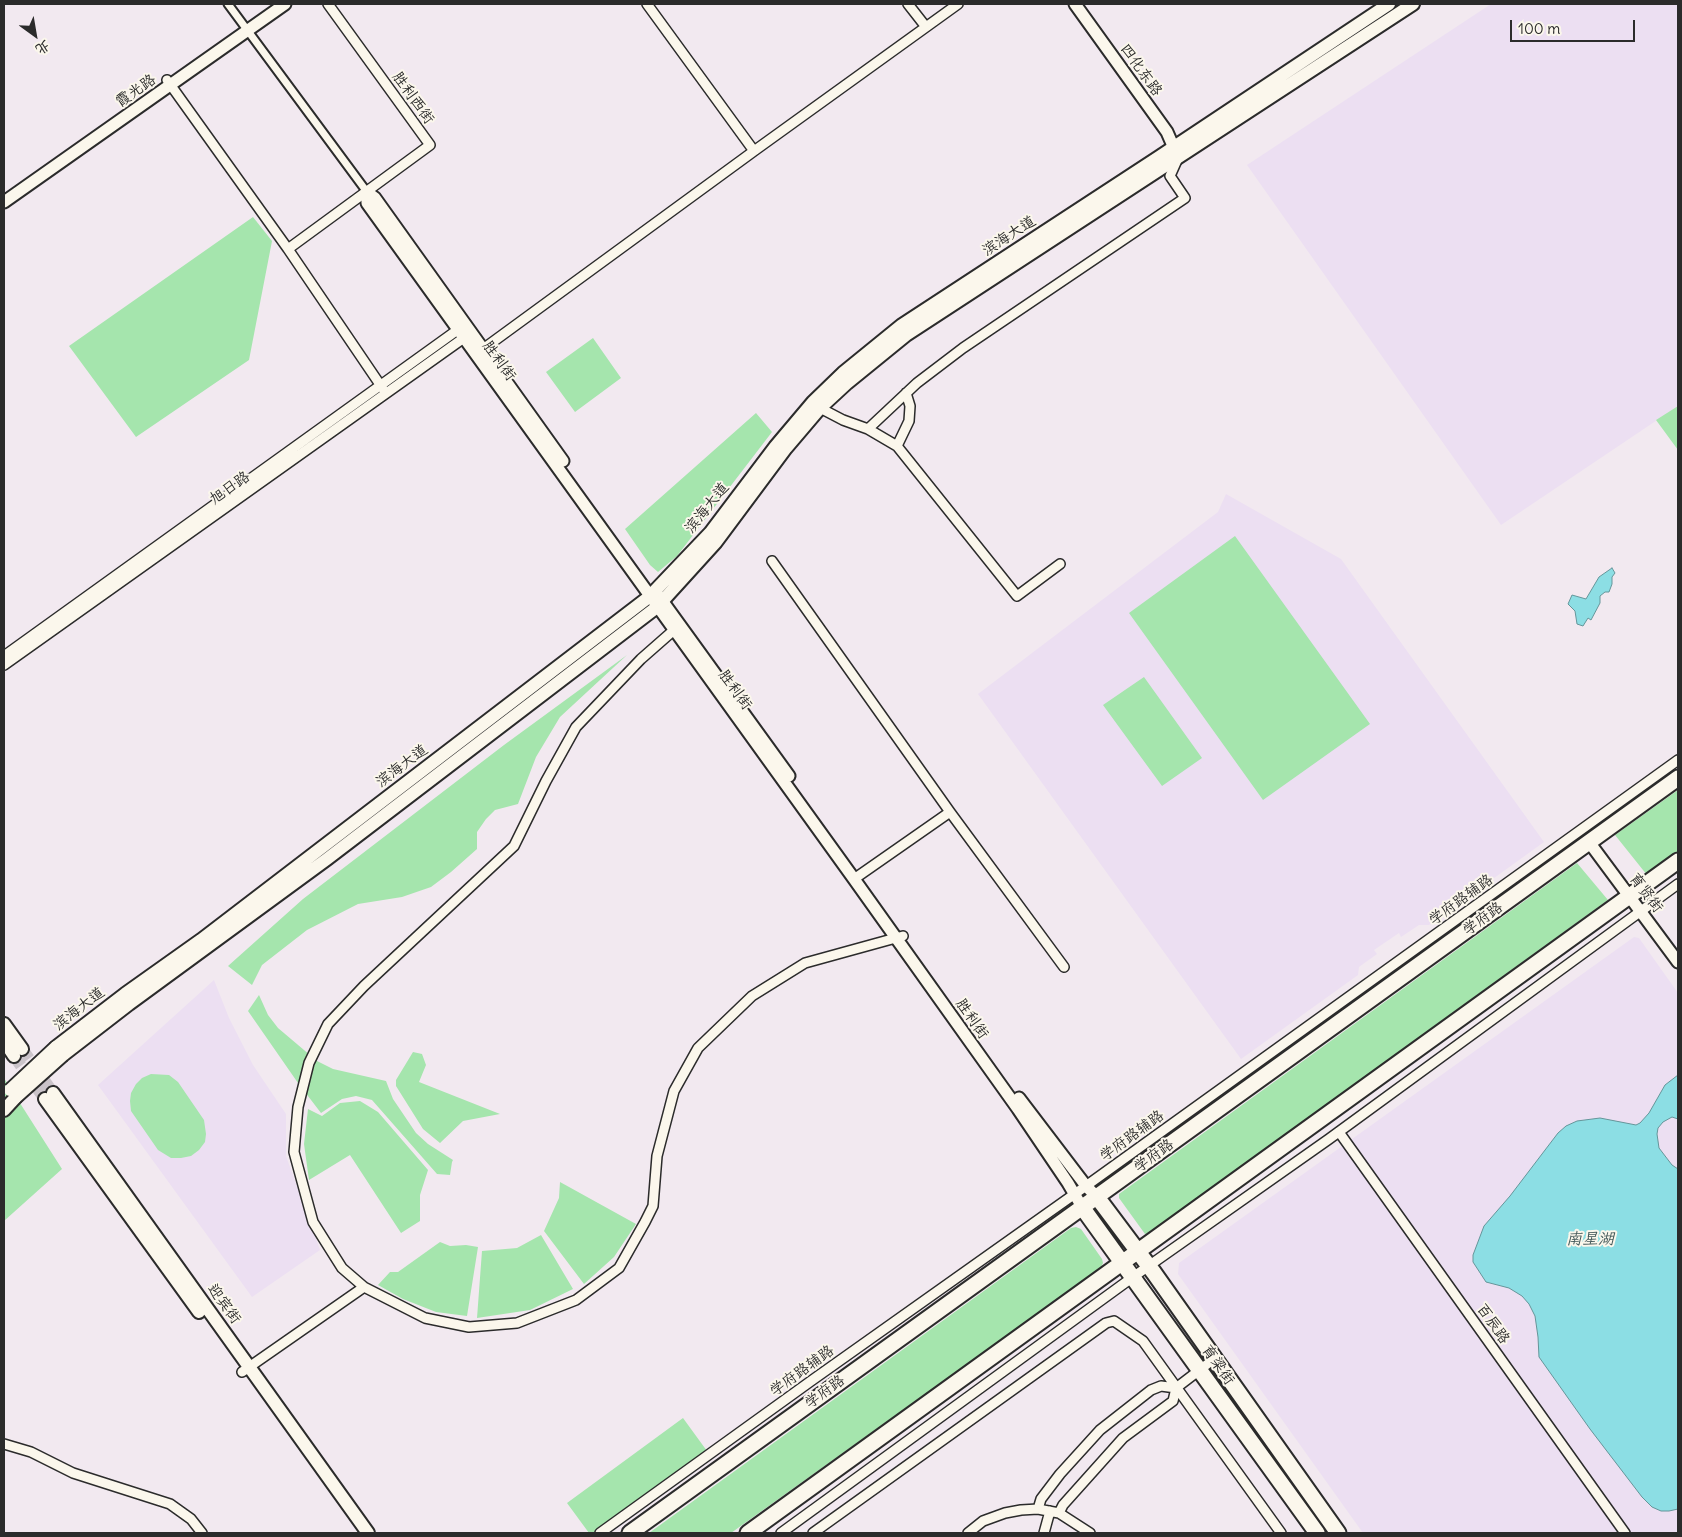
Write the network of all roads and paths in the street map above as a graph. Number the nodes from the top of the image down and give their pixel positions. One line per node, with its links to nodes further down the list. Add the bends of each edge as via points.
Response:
1 (228, 4): 12 (street, 胜利街)
2 (274, 4): 12 (street, 霞光路)
3 (284, 4): 12 (street, 霞光路)
4 (328, 4): 16 (street, 胜利西街, via 430,145)
5 (647, 4): 14 (street)
6 (908, 4): 11 (street)
7 (958, 4): 11 (street)
8 (1075, 4): 15 (street, 四化东路, via 1167,132)
9 (1390, 4): 15 (main road, 滨海大道)
10 (1413, 4): 15 (main road, 滨海大道)
11 (926, 27): 14 (street)
12 (245, 28): 13 (street, 霞光路); 16 (street, 胜利街)
13 (169, 83): 17 (street, 霞光路); 18 (street, 霞光路); 19 (street)
14 (754, 151): 21 (street)
15 (1176, 152): 23 (street, via 1170,176 1185,198 963,348); 24 (main road, 滨海大道, via 906,334); 29 (main road, 滨海大道, via 909,320 851,367 812,402)
16 (367, 192): 19 (street); 20 (street, 胜利街, via 375,198)
17 (4, 196)
18 (4, 202)
19 (288, 250): 22 (street)
20 (465, 332): 21 (street, 胜利街); 22 (street, 旭日路)
21 (479, 351): 29 (street, 胜利街)
22 (384, 390): 31 (street, 旭日路); 32 (street, 旭日路)
23 (906, 393): 25 (street); 26 (street, via 910,406 909,421)
24 (820, 408): 25 (street); 29 (main road, 滨海大道, via 716,542)
25 (868, 429): 26 (street)
26 (897, 446): 28 (street, via 1017,596)
27 (772, 561): 35 (street)
28 (1060, 564)
29 (656, 599): 30 (street, 胜利街); 38 (street, 胜利街); 47 (main road, 滨海大道, via 327,859); 47 (main road, 滨海大道, via 202,940 125,994)
30 (674, 630): 38 (street, 胜利街); 58 (street, via 576,727 514,846 364,986 328,1024 309,1063 298,1107 294,1152 313,1222 342,1268)
31 (4, 656)
32 (4, 665)
33 (1678, 760): 52 (street, 学府路辅路)
34 (1678, 778): 36 (highway, 学府路)
35 (950, 812): 38 (street); 44 (street)
36 (1589, 842): 40 (street, 育贤街); 52 (highway, 学府路)
37 (1678, 861): 40 (highway)
38 (857, 877): 42 (street, 胜利街)
39 (1678, 884): 41 (street)
40 (1629, 896): 41 (street, 育贤街); 54 (highway)
41 (1640, 912): 43 (street, 育贤街); 51 (street)
42 (899, 937): 52 (street, 胜利街); 53 (street, 胜利街); 58 (street, via 805,963 752,996 698,1048 674,1091 658,1156 653,1206 619,1268 576,1300 517,1323 469,1327 425,1318)
43 (1678, 962)
44 (1064, 966)
45 (4, 1024): 46 (main road, via 18,1053)
46 (4, 1041)
47 (60, 1051): 48 (main road, bridge)
48 (10, 1095): 50 (main road)
49 (49, 1096): 60 (main road, 迎宾街)
50 (4, 1110)
51 (1339, 1132): 56 (street); 80 (street, 百辰路)
52 (1092, 1192): 53 (highway, 学府路); 54 (highway, 育梁街)
53 (1078, 1201): 55 (highway, 育梁街); 70 (street, 学府路辅路, via 827,1369); 71 (highway, 学府路)
54 (1138, 1252): 55 (highway); 56 (highway, 育梁街)
55 (1122, 1263): 57 (highway, 育梁街); 72 (highway)
56 (1149, 1267): 57 (street); 59 (highway, 育梁街)
57 (1133, 1277): 61 (highway, 育梁街); 73 (street)
58 (364, 1287): 60 (street)
59 (1214, 1359): 61 (street); 79 (highway, 育梁街)
60 (246, 1369): 68 (main road, 迎宾街); 69 (main road, 迎宾街)
61 (1200, 1369): 62 (street); 78 (highway, 育梁街)
62 (1176, 1388): 64 (street, via 1161,1386 1151,1390 1100,1430 1060,1474 1041,1499); 65 (street, via 1172,1400 1123,1438); 74 (street, via 1143,1341 1114,1321 1106,1323); 77 (street)
63 (4, 1444): 67 (street, via 31,1452 73,1473 170,1504 191,1519)
64 (1038, 1509): 65 (street); 66 (street, via 1005,1513 983,1522)
65 (1054, 1512): 75 (street); 76 (street)
66 (974, 1531)
67 (202, 1533)
68 (358, 1533)
69 (368, 1533)
70 (600, 1533)
71 (630, 1533)
72 (748, 1533)
73 (780, 1533)
74 (814, 1533)
75 (1044, 1533)
76 (1090, 1533)
77 (1281, 1533)
78 (1318, 1533)
79 (1338, 1533)
80 (1625, 1533)

